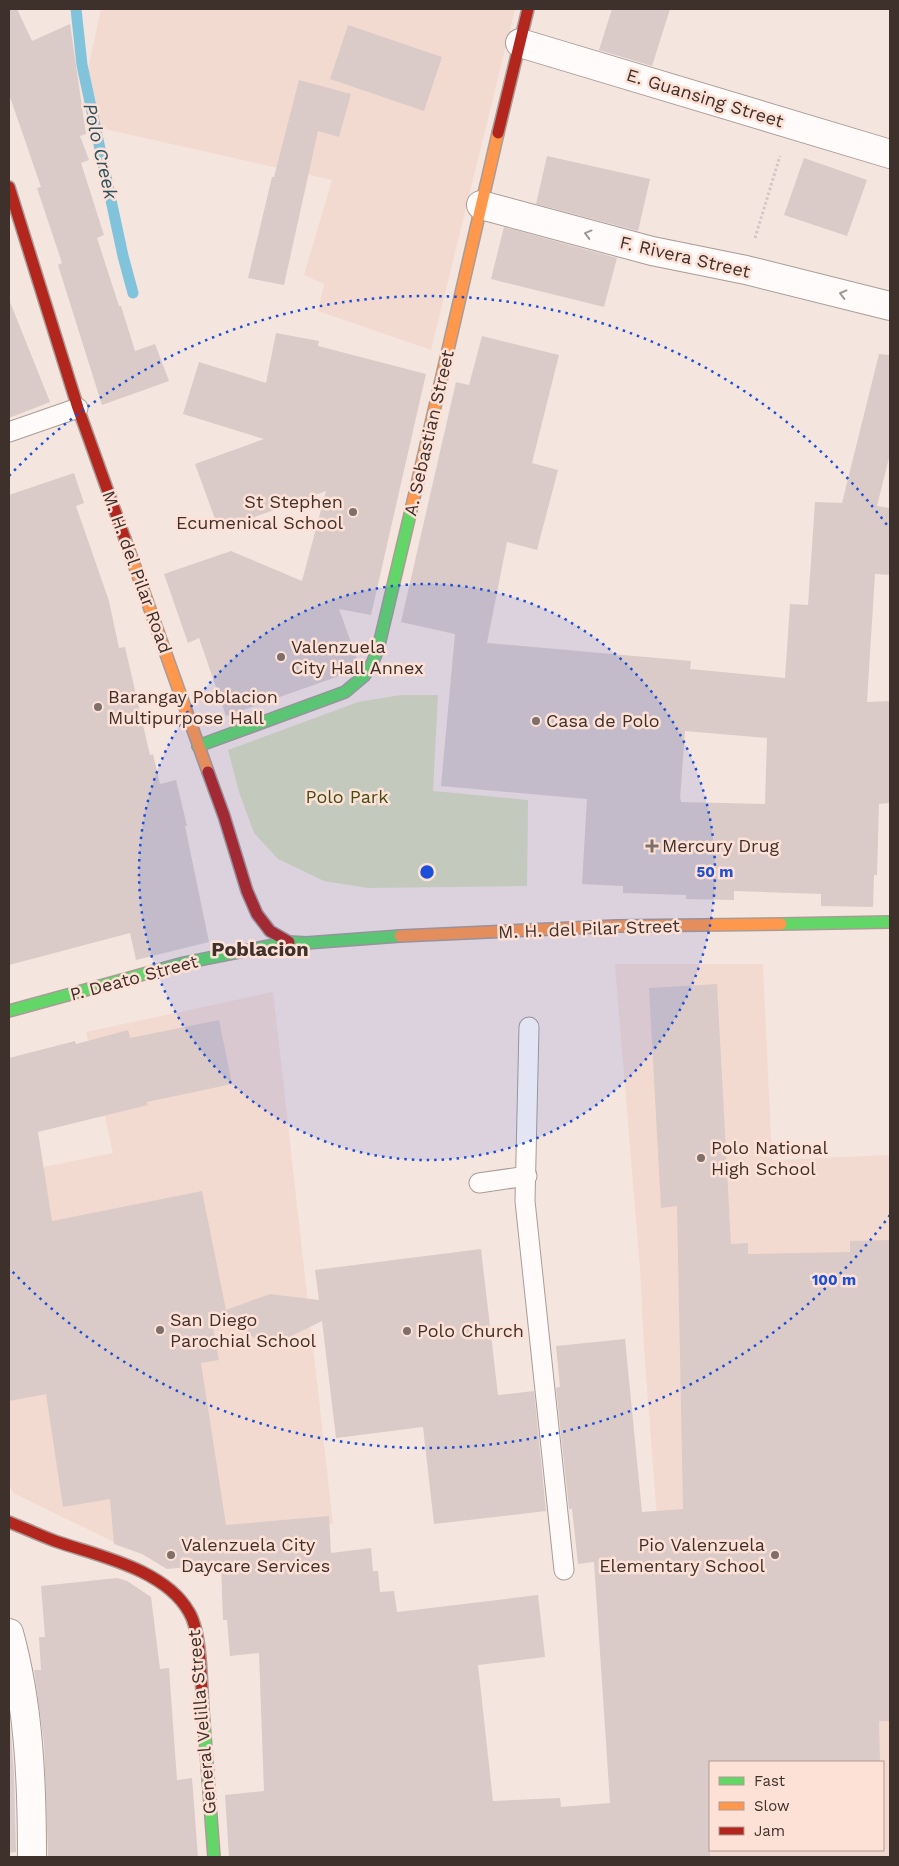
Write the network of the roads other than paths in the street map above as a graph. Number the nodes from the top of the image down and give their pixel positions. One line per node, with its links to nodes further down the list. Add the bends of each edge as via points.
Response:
1 (528, 9): 2 (main road, A. Sebastian Street)
2 (520, 43): 3 (street, E. Guansing Street); 5 (main road, A. Sebastian Street)
3 (890, 154)
4 (9, 187): 7 (main road, M. H. del Pilar Road)
5 (481, 205): 6 (street, F. Rivera Street, one-way to 5, via 746,270 652,251); 9 (main road, A. Sebastian Street, via 376,658 367,674 345,692)
6 (890, 306)
7 (78, 408): 8 (lane); 9 (main road, M. H. del Pilar Road)
8 (9, 432)
9 (198, 746): 11 (main road, M. H. del Pilar Road, via 257,914 270,931)
10 (890, 922): 11 (main road, M. H. del Pilar Street, via 616,926)
11 (289, 942): 12 (main road, P. Deato Street, via 184,963)
12 (9, 1011)
13 (528, 1028): 14 (lane)
14 (527, 1176): 15 (lane); 17 (lane, via 525,1201)
15 (479, 1183)
16 (9, 1522): 20 (main road, General Velilla Street, via 134,1568 173,1592 190,1613 197,1638)
17 (564, 1570)
18 (9, 1632): 19 (street, via 19,1668 32,1791)
19 (32, 1857)
20 (214, 1857)

